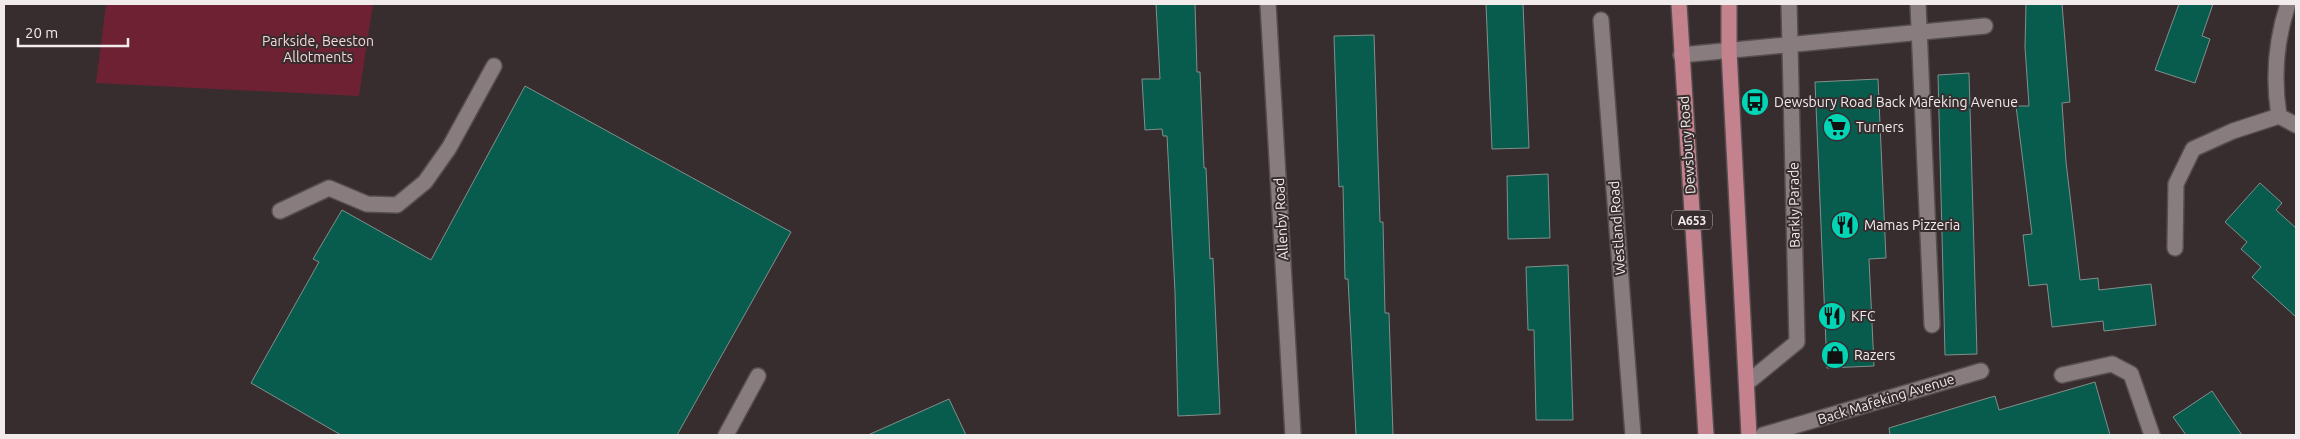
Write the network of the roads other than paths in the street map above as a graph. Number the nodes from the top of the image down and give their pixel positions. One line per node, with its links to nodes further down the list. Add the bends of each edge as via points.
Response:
1 (1268, 4): 24 (street, Allenby Road)
2 (1678, 4): 12 (main road, Dewsbury Road / A653)
3 (1730, 4): 11 (main road)
4 (1789, 4): 10 (street, Barkly Parade)
5 (1918, 4): 9 (street)
6 (2288, 4): 14 (street, via 2276,51)
7 (1601, 20): 25 (street, Westland Road)
8 (1984, 26): 9 (street)
9 (1919, 33): 10 (street); 18 (street)
10 (1791, 46): 11 (street); 22 (street, Barkly Parade, via 1797,342)
11 (1729, 51): 12 (street); 22 (main road)
12 (1681, 55): 26 (main road, Dewsbury Road / A653)
13 (494, 66): 16 (street, via 449,148 425,182 397,205 367,204 329,188)
14 (2278, 116): 15 (street); 17 (street, via 2233,130 2193,149 2176,184)
15 (2296, 125)
16 (280, 211)
17 (2175, 248)
18 (1932, 325)
19 (1981, 370): 28 (street, Back Mafeking Avenue)
20 (2062, 375): 29 (street, via 2112,364 2131,374)
21 (758, 376): 23 (street)
22 (1747, 384): 27 (main road)
23 (726, 435)
24 (1293, 435)
25 (1633, 435)
26 (1706, 435)
27 (1749, 435)
28 (1763, 435)
29 (2152, 435)

